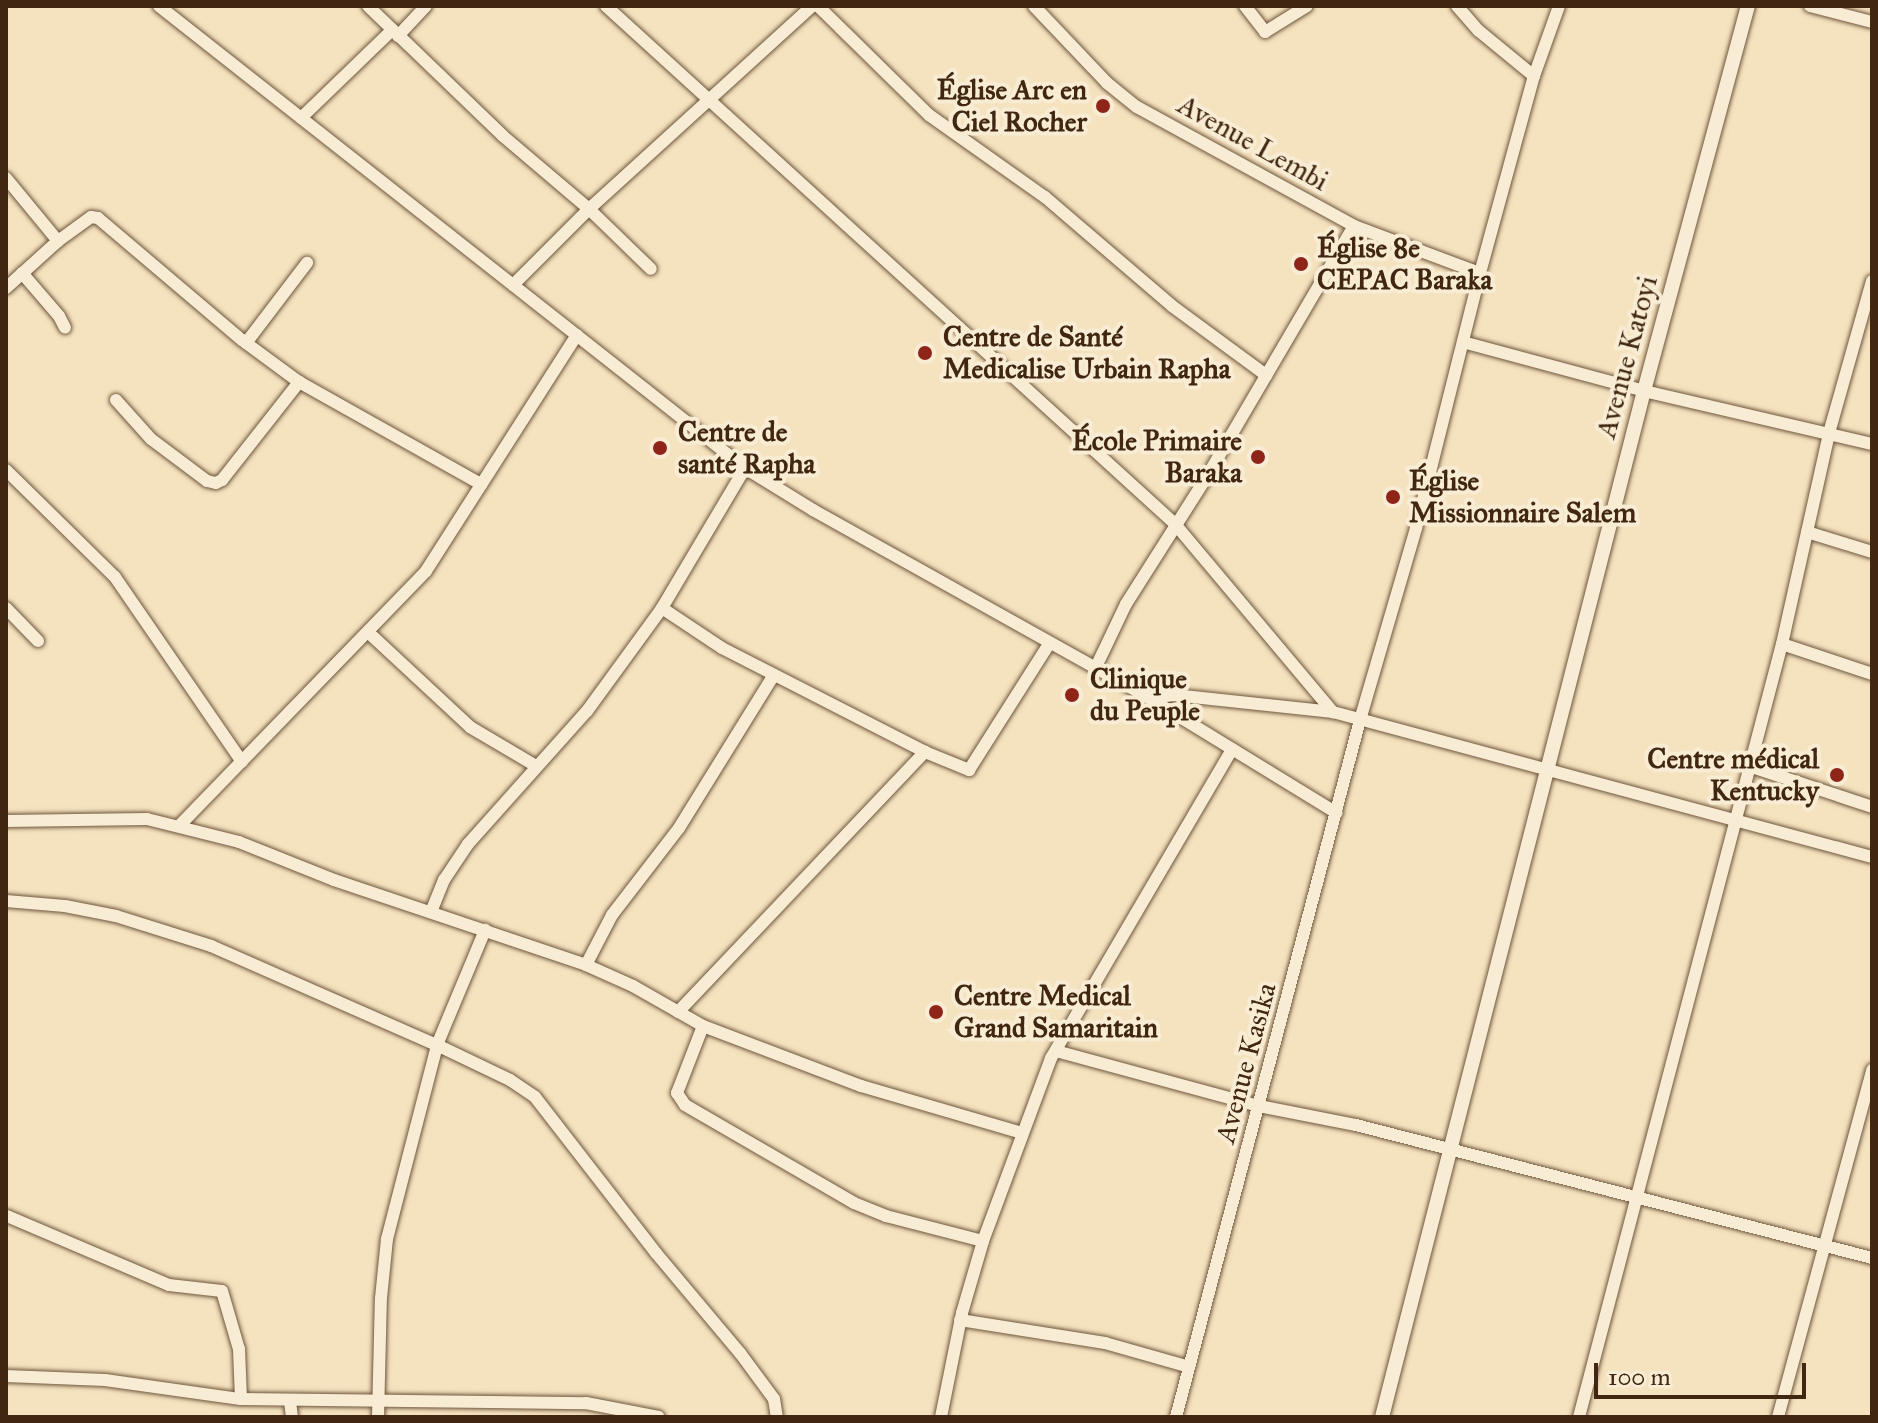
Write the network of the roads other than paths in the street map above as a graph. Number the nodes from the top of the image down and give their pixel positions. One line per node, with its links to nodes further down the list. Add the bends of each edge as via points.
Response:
1 (159, 6): 17 (street)
2 (368, 6): 14 (street)
3 (426, 6): 14 (street)
4 (606, 6): 16 (street)
5 (815, 6): 16 (street); 33 (street, via 929,115 1045,197 1172,306)
6 (1034, 6): 20 (street, Avenue Lembi, via 1137,107)
7 (1245, 6): 8 (street, via 1265,32)
8 (1307, 6)
9 (1457, 6): 15 (street)
10 (1559, 6): 15 (street, Avenue Kasika)
11 (1748, 6): 35 (street, Avenue Katoyi)
12 (1810, 6): 13 (street)
13 (1872, 22)
14 (395, 33): 17 (street); 19 (street)
15 (1534, 76): 25 (street, Avenue Kasika)
16 (709, 102): 19 (street); 42 (street)
17 (301, 118): 27 (street)
18 (6, 178): 21 (street)
19 (589, 209): 23 (street); 27 (street)
20 (1354, 226): 25 (street, Avenue Lembi); 33 (street)
21 (58, 241): 24 (street); 32 (street, via 91,217 98,218)
22 (307, 263): 32 (street)
23 (651, 269)
24 (22, 273): 28 (street); 29 (street)
25 (1480, 273): 31 (street, Avenue Kasika)
26 (1872, 281): 37 (street)
27 (513, 285): 30 (street)
28 (6, 288)
29 (65, 328)
30 (577, 335): 39 (street); 41 (street)
31 (1463, 342): 35 (street); 56 (street, Avenue Kasika)
32 (246, 343): 34 (street)
33 (1266, 375): 42 (street)
34 (299, 382): 36 (street, via 216,483 151,439); 41 (street)
35 (1644, 391): 37 (street); 62 (street, Avenue Katoyi)
36 (116, 400)
37 (1829, 433): 38 (street); 43 (street)
38 (1872, 444)
39 (745, 468): 46 (street); 49 (street)
40 (6, 470): 59 (street, via 115,577)
41 (481, 484): 47 (street, via 426,571)
42 (1175, 524): 51 (street, via 1126,604); 55 (street)
43 (1807, 532): 44 (street); 50 (street)
44 (1872, 552)
45 (6, 608): 48 (street)
46 (662, 608): 53 (street); 60 (street, via 587,711)
47 (369, 633): 59 (street); 60 (street, via 470,727)
48 (38, 641)
49 (1049, 644): 51 (street); 58 (street, via 973,768 963,769)
50 (1782, 644): 52 (street); 61 (street)
51 (1095, 669): 54 (street)
52 (1872, 674)
53 (774, 675): 58 (street); 72 (street, via 679,828 612,915)
54 (1149, 698): 55 (street, via 1174,695); 57 (street)
55 (1333, 712): 56 (street)
56 (1360, 720): 62 (street); 64 (street, Avenue Kasika)
57 (1232, 749): 64 (street); 76 (street)
58 (925, 752): 73 (street)
59 (242, 762): 67 (street)
60 (536, 766): 70 (street, via 468,844)
61 (1749, 766): 63 (street); 65 (street)
62 (1549, 768): 65 (street); 80 (street, Avenue Katoyi)
63 (1872, 807)
64 (1337, 813): 78 (street, Avenue Kasika)
65 (1735, 819): 68 (street); 81 (street)
66 (6, 821): 67 (street, via 147,819)
67 (179, 826): 70 (street, via 239,842)
68 (1872, 857)
69 (6, 901): 75 (street, via 116,916 211,946)
70 (431, 912): 71 (street)
71 (485, 930): 72 (street); 75 (street)
72 (586, 965): 73 (street)
73 (678, 1012): 74 (street)
74 (703, 1026): 79 (street, via 861,1086); 83 (street, via 677,1093 685,1105 854,1203)
75 (437, 1045): 90 (street, via 387,1239); 97 (street, via 535,1097 740,1353 774,1399)
76 (1056, 1051): 78 (street); 79 (street)
77 (1872, 1070): 84 (street)
78 (1259, 1106): 80 (street); 87 (street, Avenue Kasika)
79 (1022, 1133): 83 (street)
80 (1448, 1149): 81 (street); 100 (street, Avenue Katoyi)
81 (1634, 1195): 84 (street); 101 (street)
82 (7, 1216): 89 (street, via 169,1285 222,1291 239,1349)
83 (983, 1241): 86 (street)
84 (1824, 1246): 85 (street); 102 (street)
85 (1872, 1258)
86 (960, 1320): 87 (street, via 1105,1343); 98 (street)
87 (1189, 1367): 99 (street, Avenue Kasika)
88 (6, 1376): 89 (street, via 105,1380)
89 (241, 1399): 91 (street)
90 (378, 1399): 91 (street); 92 (street); 94 (street)
91 (290, 1401): 93 (street)
92 (580, 1403): 95 (street); 96 (street)
93 (292, 1417)
94 (378, 1417)
95 (578, 1417)
96 (659, 1417)
97 (777, 1417)
98 (941, 1417)
99 (1176, 1417)
100 (1382, 1417)
101 (1579, 1417)
102 (1778, 1417)

